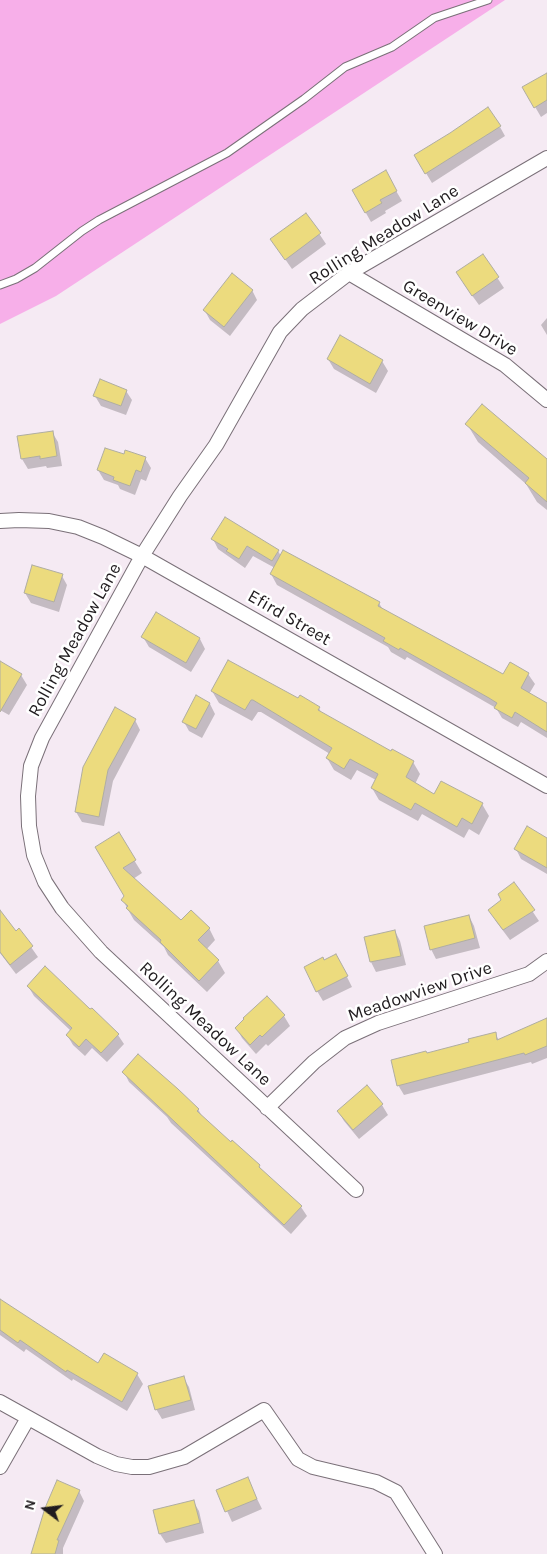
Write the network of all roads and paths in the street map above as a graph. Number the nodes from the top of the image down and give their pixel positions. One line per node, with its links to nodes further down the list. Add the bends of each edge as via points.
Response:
1 (488, 0): 4 (lane, via 434,18 392,47 345,68 227,153 99,220 35,268)
2 (547, 158): 3 (street, Rolling Meadow Lane)
3 (349, 274): 5 (street, Greenview Drive, via 505,365); 7 (street, Rolling Meadow Lane, via 302,309 280,332 216,445)
4 (0, 285)
5 (547, 400)
6 (0, 521): 7 (street, Efird Street, via 49,521 78,527)
7 (142, 556): 8 (street, Efird Street); 10 (street, Rolling Meadow Lane, via 42,738 31,766 29,826 34,855 49,889 81,931)
8 (547, 786)
9 (547, 961): 10 (street, Meadowview Drive, via 529,974 378,1023 345,1038 314,1062)
10 (267, 1108): 11 (street, Rolling Meadow Lane)
11 (356, 1190)
12 (0, 1402): 13 (street)
13 (28, 1418): 14 (street); 15 (street, via 116,1464 149,1467 184,1457 264,1410 298,1459 313,1467 376,1482 396,1492)
14 (0, 1466)
15 (435, 1554)

